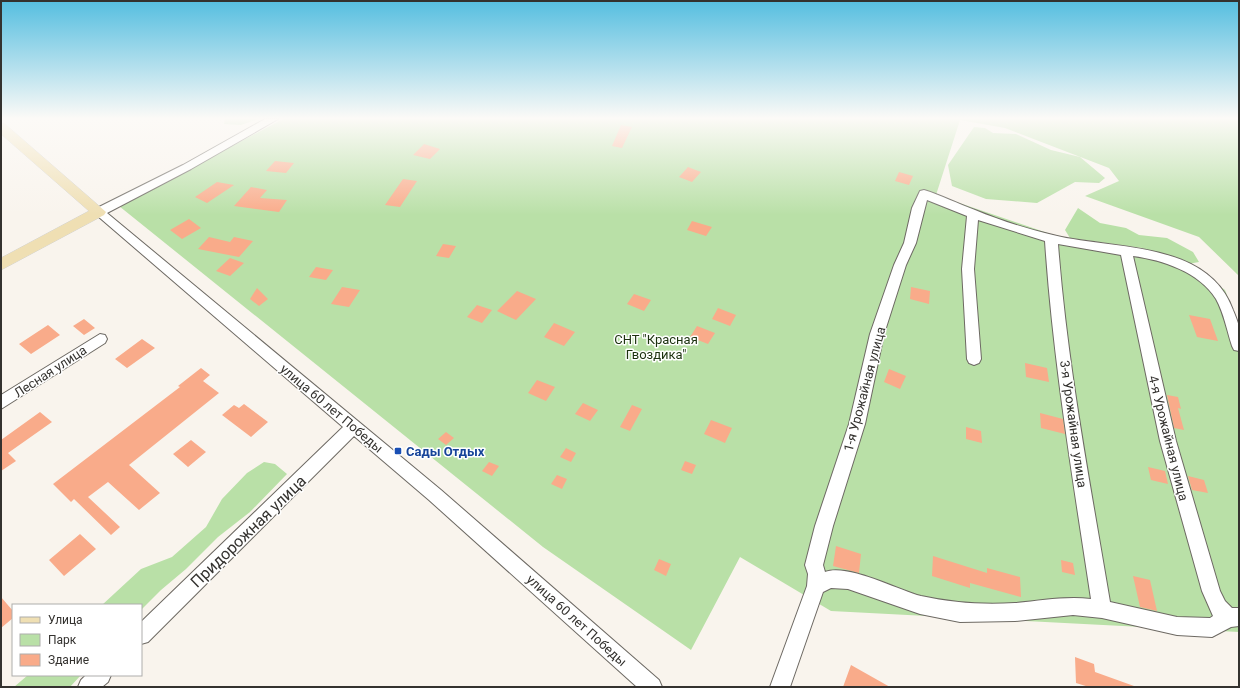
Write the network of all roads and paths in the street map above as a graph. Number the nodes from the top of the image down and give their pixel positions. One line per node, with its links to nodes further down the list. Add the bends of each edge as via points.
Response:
1 (29, 151): 3 (main road)
2 (215, 151): 3 (street)
3 (99, 212): 7 (main road); 12 (street, улица 60 лет Победы)
4 (973, 214): 5 (street); 10 (street, via 968,269); 13 (street, 1-я Урожайная улица, via 924,194 918,208 910,243 877,334 857,424 824,526 814,565 817,574)
5 (1050, 239): 6 (street); 14 (street, 3-я Урожайная улица, via 1075,440)
6 (1126, 251): 9 (street, via 1166,259 1186,267 1208,281 1222,298); 15 (street, 4-я Урожайная улица, via 1168,441 1211,591 1218,608)
7 (1, 265)
8 (100, 340): 11 (street, Лесная улица)
9 (1239, 346)
10 (974, 359)
11 (1, 403)
12 (354, 426): 16 (street, Придорожная улица); 19 (street, улица 60 лет Победы)
13 (816, 586): 14 (street, via 830,579 848,580 920,605 960,613 1015,612 1073,606); 20 (street)
14 (1102, 609): 15 (street, via 1177,626 1212,628)
15 (1234, 617)
16 (142, 634)
17 (99, 676): 18 (street)
18 (88, 687)
19 (652, 687)
20 (780, 687)

